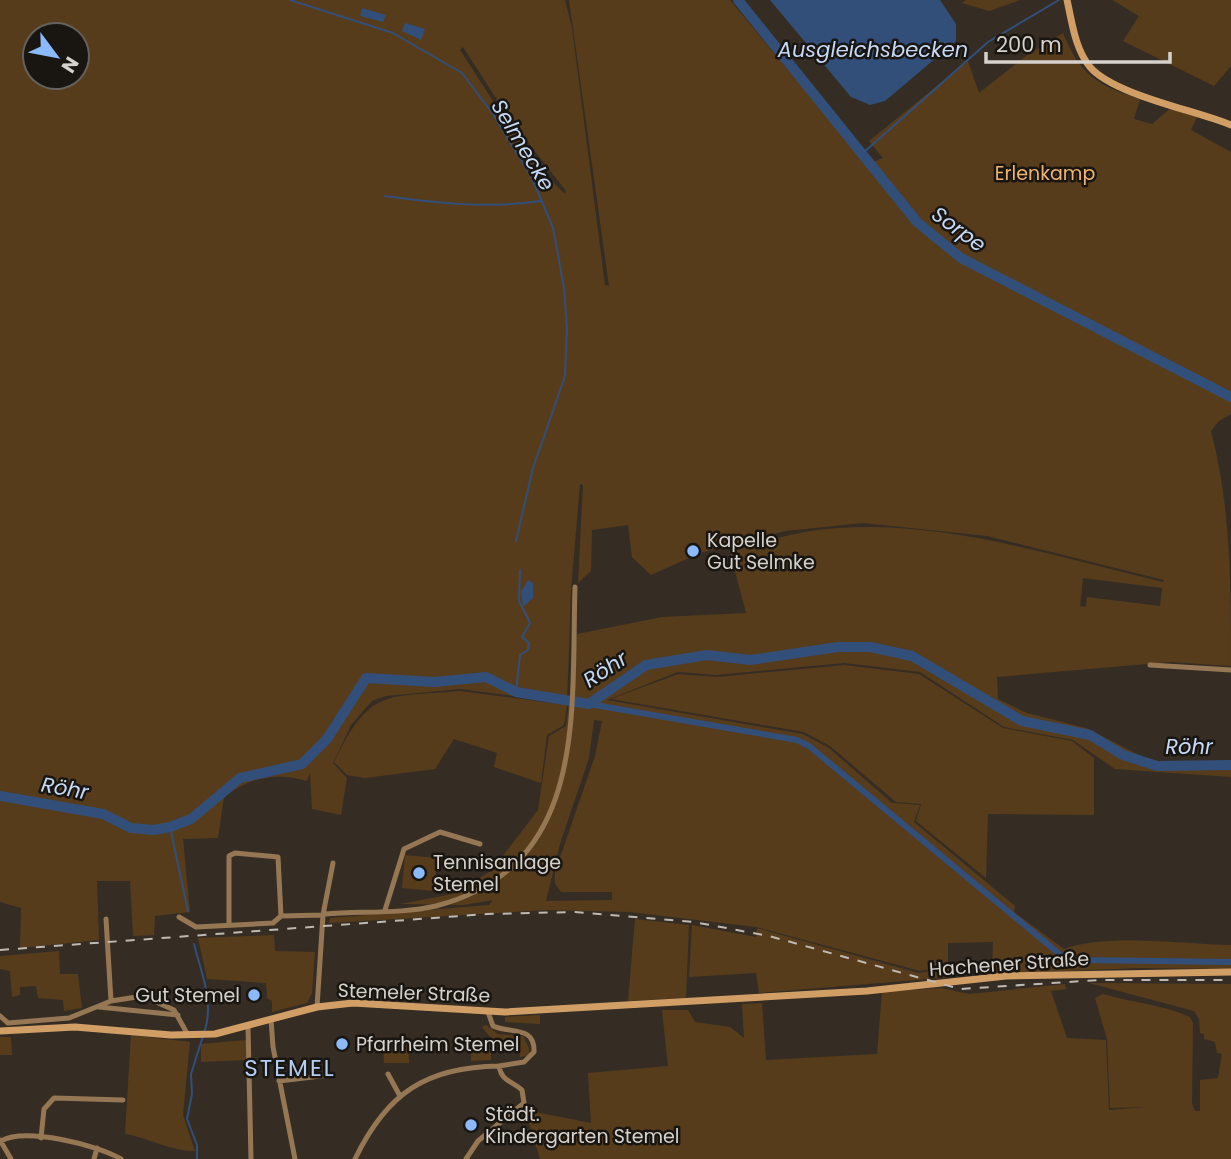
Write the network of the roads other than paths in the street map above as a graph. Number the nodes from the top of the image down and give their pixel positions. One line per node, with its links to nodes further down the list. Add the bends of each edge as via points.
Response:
1 (1067, 0): 2 (main road, via 1079,47 1090,67 1103,78)
2 (1231, 125)
3 (575, 587): 8 (street, via 562,782 529,852 500,879 473,893 434,906)
4 (1150, 665): 5 (street)
5 (1231, 670)
6 (480, 844): 8 (street, via 440,832 404,849)
7 (333, 863): 9 (street)
8 (384, 910): 9 (street)
9 (324, 914): 10 (street); 18 (street)
10 (281, 916): 13 (street, via 273,923); 13 (street, via 278,857 235,853 229,856)
11 (178, 917): 13 (street, via 196,927)
12 (106, 919): 16 (street)
13 (229, 925)
14 (1231, 972): 15 (main road, Hachener Straße, via 1006,976)
15 (789, 996): 19 (main road, Stemeler Straße)
16 (111, 1001): 17 (street); 20 (street, via 143,996)
17 (99, 1007): 20 (street); 21 (street, via 69,1018 21,1023 8,1023)
18 (317, 1007): 19 (main road, Stemeler Straße, via 353,1003); 22 (main road, Stemeler Straße)
19 (488, 1012): 26 (street, via 493,1026 526,1033 534,1045 527,1061)
20 (178, 1015): 25 (street)
21 (0, 1016)
22 (271, 1019): 23 (main road, Stemeler Straße); 29 (street)
23 (248, 1026): 25 (main road, Stemeler Straße); 38 (street)
24 (0, 1031): 25 (main road, Stemeler Straße, via 75,1027)
25 (188, 1035)
26 (499, 1066): 30 (street, via 448,1070); 41 (street, via 507,1082 522,1090 524,1103 478,1140)
27 (388, 1074): 30 (street)
28 (329, 1075): 29 (street)
29 (279, 1081): 39 (street)
30 (400, 1097): 40 (street, via 379,1117)
31 (123, 1100): 32 (street, via 54,1097 44,1108)
32 (41, 1138): 33 (street, via 9,1136); 34 (street)
33 (0, 1140): 35 (street)
34 (97, 1148): 36 (street); 37 (street)
35 (11, 1159)
36 (94, 1159)
37 (121, 1159)
38 (251, 1159)
39 (295, 1159)
40 (355, 1159)
41 (466, 1159)

